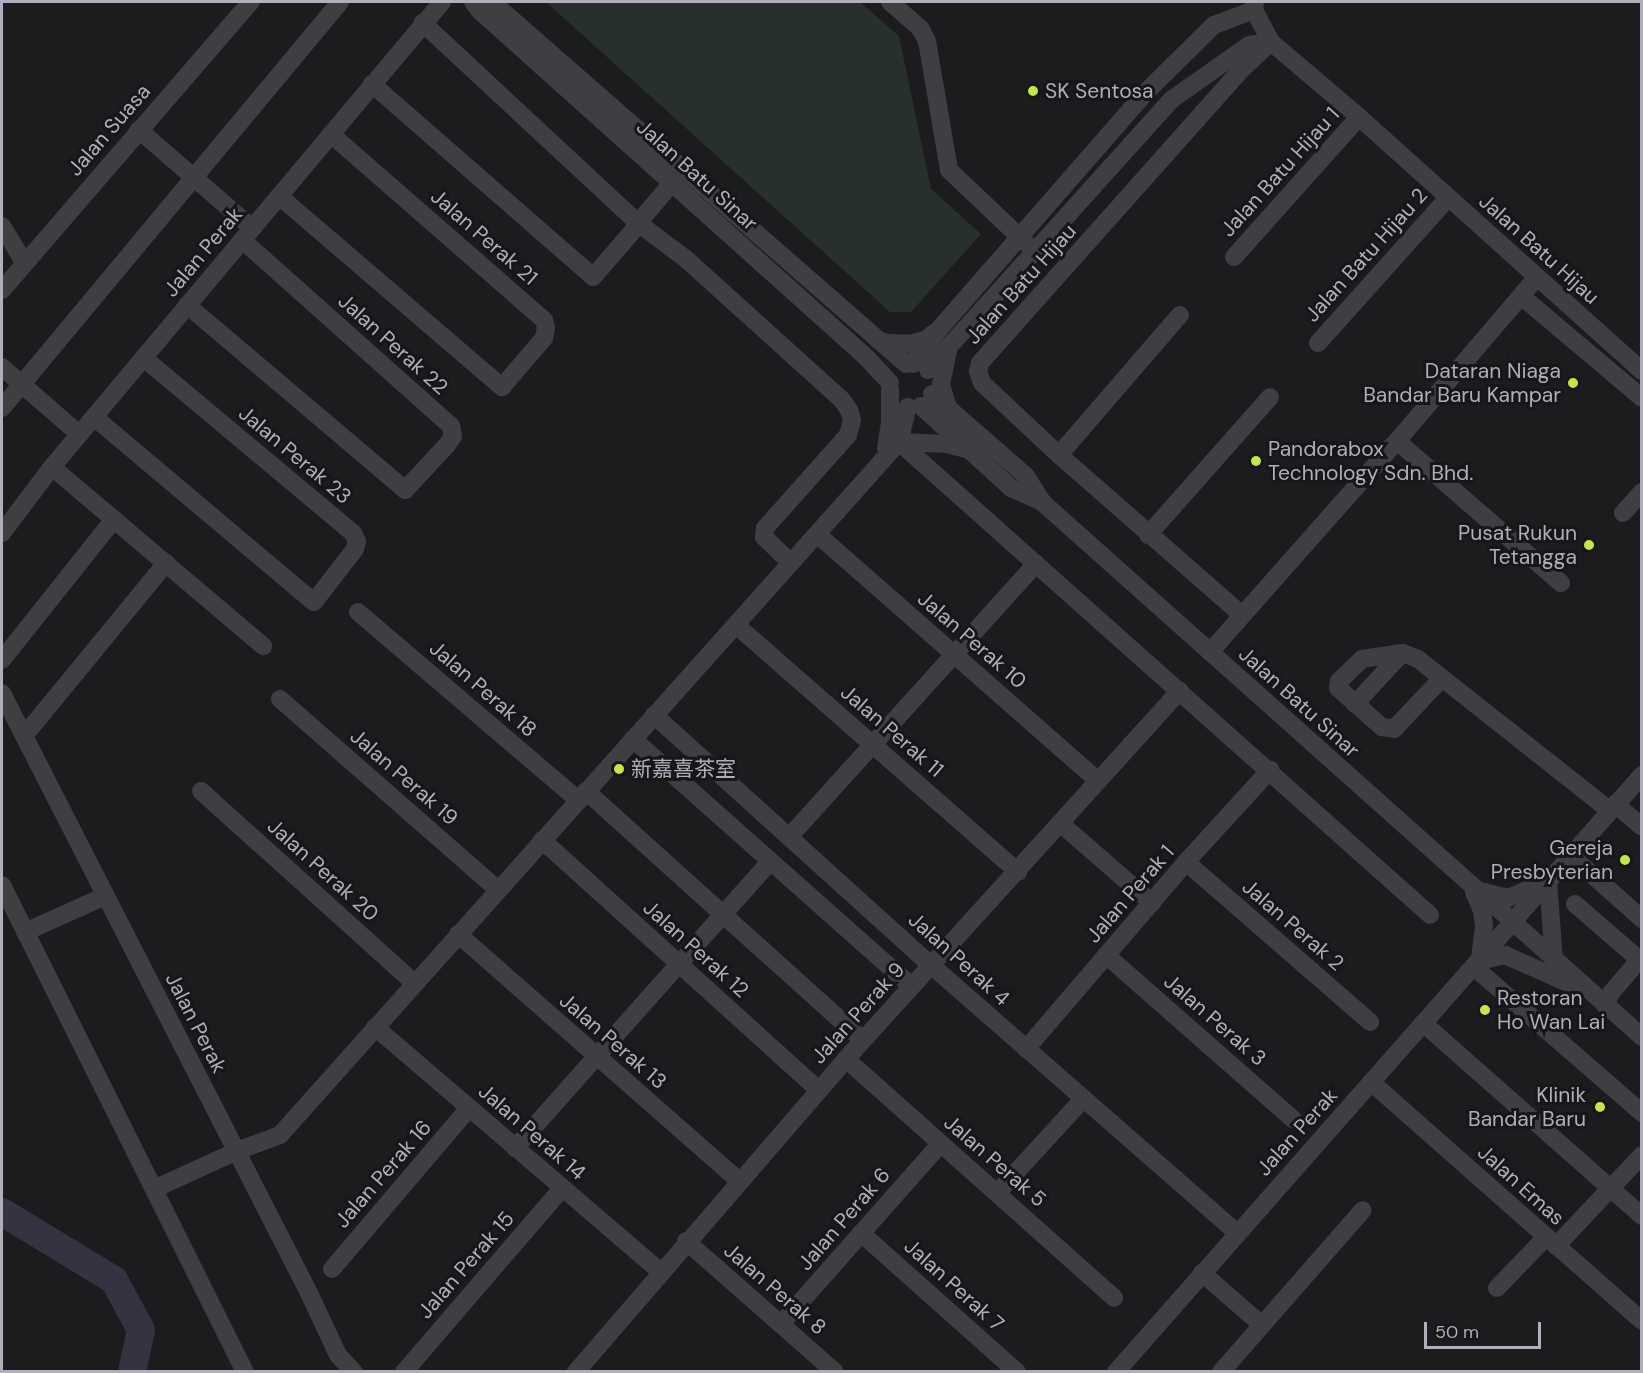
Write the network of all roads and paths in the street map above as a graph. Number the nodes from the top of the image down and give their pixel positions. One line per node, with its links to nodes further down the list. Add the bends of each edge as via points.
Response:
1 (251, 2): 12 (street, Jalan Suasa)
2 (340, 2): 14 (street)
3 (442, 2): 8 (street, Jalan Perak)
4 (473, 2): 15 (street, Jalan Batu Sinar)
5 (492, 2): 31 (street, Jalan Batu Sinar)
6 (890, 2): 21 (street, via 920,28 927,41 949,170)
7 (1255, 6): 9 (street, Jalan Batu Hijau); 21 (street, Jalan Batu Hijau, via 1214,25 1147,92)
8 (423, 23): 10 (street, Jalan Perak); 18 (street)
9 (1271, 42): 11 (street, Jalan Batu Hijau); 22 (street, Jalan Batu Hijau, via 1249,45 1171,100); 50 (street, Jalan Batu Hijau, via 1239,72 980,363 982,383)
10 (372, 84): 13 (street, Jalan Perak); 18 (street, via 593,277)
11 (1359, 117): 17 (street, Jalan Batu Hijau); 23 (street, Jalan Batu Hijau 1)
12 (139, 130): 14 (street); 24 (street, Jalan Suasa)
13 (331, 134): 16 (street, Jalan Perak); 16 (street, Jalan Perak 21, via 544,320 544,338 502,387)
14 (194, 178): 20 (street); 38 (street)
15 (672, 183): 18 (street); 39 (street, Jalan Batu Sinar, via 866,357)
16 (279, 196): 20 (street, Jalan Perak)
17 (1448, 198): 25 (street, Jalan Batu Hijau); 32 (street, Jalan Batu Hijau 2)
18 (638, 223): 61 (street, via 686,260 849,410 852,420 848,435 765,528 765,537)
19 (2, 226): 24 (street)
20 (247, 234): 28 (street, Jalan Perak); 28 (street, Jalan Perak 22, via 451,426 453,436 405,490)
21 (1019, 237): 22 (street); 30 (street, Jalan Batu Hijau)
22 (1034, 250): 33 (street, Jalan Batu Hijau)
23 (1234, 257)
24 (24, 262): 26 (street, Jalan Suasa)
25 (1536, 278): 27 (street); 37 (street, Jalan Batu Hijau)
26 (2, 290)
27 (1521, 296): 41 (street); 47 (street)
28 (187, 305): 34 (street, Jalan Perak)
29 (1180, 315): 50 (street)
30 (941, 327): 31 (street, via 927,339 910,344); 35 (street, Jalan Batu Hijau)
31 (874, 338): 35 (street, Jalan Batu Sinar)
32 (1318, 343)
33 (949, 346): 35 (street, Jalan Batu Hijau); 44 (street, via 941,384)
34 (144, 358): 45 (street, Jalan Perak); 45 (street, Jalan Perak 23, via 353,533 355,549 314,602)
35 (916, 366): 39 (street, via 895,371); 42 (street, via 934,384)
36 (2, 367): 38 (street)
37 (1641, 371)
38 (22, 384): 43 (street); 46 (street)
39 (890, 386): 42 (street, via 896,400); 51 (street, via 890,423)
40 (1270, 397): 59 (street)
41 (1641, 398)
42 (920, 402): 44 (street, Jalan Batu Sinar); 48 (street); 49 (street)
43 (2, 408)
44 (948, 408): 54 (street, Jalan Batu Sinar, via 1026,476)
45 (94, 417): 46 (street, Jalan Perak)
46 (79, 434): 52 (street, Jalan Perak)
47 (1397, 441): 63 (street); 65 (street)
48 (899, 442): 49 (street, via 947,444); 51 (street); 62 (street)
49 (969, 450): 54 (street, via 1011,488)
50 (1059, 456): 59 (street, Jalan Batu Hijau)
51 (884, 459): 58 (street)
52 (52, 467): 56 (street); 57 (street, Jalan Perak)
53 (1641, 492): 55 (street)
54 (1042, 502): 68 (street, Jalan Batu Sinar)
55 (1623, 513)
56 (114, 519): 60 (street); 71 (street)
57 (2, 533)
58 (817, 534): 61 (street); 70 (street, Jalan Perak 10)
59 (1148, 535): 65 (street, Jalan Batu Hijau)
60 (166, 563): 67 (street); 78 (street)
61 (791, 563): 66 (street)
62 (1036, 564): 70 (street); 73 (street)
63 (1561, 583)
64 (358, 612): 85 (street, Jalan Perak 18)
65 (1242, 615): 68 (street)
66 (736, 625): 77 (street); 80 (street, Jalan Perak 11)
67 (263, 646)
68 (1210, 652): 97 (street, Jalan Batu Sinar)
69 (1402, 653): 72 (street, via 1418,659); 76 (street); 76 (street, via 1362,659 1339,681 1338,688)
70 (953, 654): 80 (street); 83 (street, Jalan Perak 10)
71 (2, 660)
72 (1442, 678): 76 (street, via 1394,729 1382,727); 86 (street)
73 (1180, 691): 81 (street); 83 (street, Jalan Perak 9)
74 (2, 693): 78 (street, Jalan Perak)
75 (280, 699): 98 (street, Jalan Perak 19)
76 (1355, 704)
77 (654, 715): 79 (street); 89 (street, Jalan Perak 4)
78 (24, 736): 99 (street, Jalan Perak)
79 (633, 739): 85 (street); 92 (street)
80 (873, 745): 89 (street); 94 (street, Jalan Perak 11)
81 (1270, 770): 93 (street, Jalan Perak 1); 103 (street)
82 (1641, 774): 86 (street, Jalan Perak)
83 (1098, 781): 87 (street, Jalan Perak 9)
84 (201, 791): 114 (street, Jalan Perak 20)
85 (582, 796): 90 (street); 102 (street, Jalan Perak 18)
86 (1612, 807): 88 (street); 91 (street, Jalan Perak)
87 (1060, 823): 94 (street, Jalan Perak 9); 100 (street)
88 (1641, 827)
89 (790, 836): 113 (street, Jalan Perak 4)
90 (542, 840): 98 (street); 111 (street, Jalan Perak 12)
91 (1570, 855): 95 (street, Jalan Perak); 104 (street)
92 (770, 862): 102 (street); 115 (street)
93 (1186, 862): 100 (street, Jalan Perak 1); 117 (street, Jalan Perak 2)
94 (1018, 872): 113 (street, Jalan Perak 9)
95 (1548, 880): 97 (street, via 1508,898); 105 (street, Jalan Perak); 109 (street)
96 (2, 885): 106 (street)
97 (1472, 888): 105 (street, Jalan Batu Sinar); 112 (street, via 1484,926)
98 (498, 890): 107 (street)
99 (105, 896): 106 (street); 133 (street, Jalan Perak)
100 (1152, 903): 108 (street, Jalan Perak 1)
101 (1575, 904): 110 (street)
102 (724, 914): 111 (street); 121 (street, Jalan Perak 18)
103 (1430, 915)
104 (1641, 919)
105 (1512, 922): 109 (street, Jalan Batu Sinar); 112 (street, Jalan Perak)
106 (25, 932): 138 (street)
107 (458, 934): 114 (street); 123 (street, Jalan Perak 13)
108 (1106, 955): 122 (street, Jalan Perak 1); 130 (street, Jalan Perak 3)
109 (1554, 960): 116 (street, Jalan Batu Sinar)
110 (1640, 961): 116 (street, via 1611,993)
111 (679, 964): 123 (street); 126 (street, Jalan Perak 12)
112 (1477, 964): 116 (street, via 1505,955); 118 (street, Jalan Perak); 129 (street)
113 (931, 965): 115 (street, Jalan Perak 9); 122 (street, Jalan Perak 4)
114 (414, 983): 119 (street)
115 (911, 986): 121 (street, Jalan Perak 9)
116 (1599, 1000): 120 (street, Jalan Batu Sinar)
117 (1370, 1022)
118 (1423, 1023): 125 (street, Jalan Perak); 137 (street)
119 (375, 1027): 128 (street, Jalan Perak 14); 133 (street, via 280,1135)
120 (1641, 1037)
121 (863, 1040): 124 (street, Jalan Perak 9)
122 (1026, 1049): 127 (street, Jalan Perak 4)
123 (596, 1057): 132 (street); 135 (street, Jalan Perak 13)
124 (846, 1059): 126 (street, Jalan Perak 9); 131 (street, Jalan Perak 5)
125 (1371, 1082): 143 (street, Jalan Perak); 145 (street, Jalan Emas)
126 (819, 1090): 135 (street, Jalan Perak 9)
127 (1083, 1099): 139 (street); 143 (street, Jalan Perak 4)
128 (469, 1108): 132 (street, Jalan Perak 14); 146 (street, Jalan Perak 16)
129 (1641, 1113)
130 (1293, 1119)
131 (940, 1144): 139 (street, Jalan Perak 5); 142 (street, Jalan Perak 6)
132 (515, 1148): 136 (street, Jalan Perak 14)
133 (237, 1151): 138 (street); 155 (street, Jalan Perak, via 338,1355)
134 (1641, 1155): 137 (street)
135 (739, 1181): 144 (street, Jalan Perak 9)
136 (562, 1188): 147 (street, Jalan Perak 14); 156 (street, Jalan Perak 15)
137 (1610, 1188): 141 (street); 145 (street)
138 (154, 1189): 154 (street)
139 (997, 1193): 150 (street, Jalan Perak 5)
140 (1363, 1210): 153 (street)
141 (1641, 1216)
142 (861, 1233): 152 (street, Jalan Perak 6); 159 (street, Jalan Perak 7)
143 (1237, 1233): 148 (street, Jalan Perak)
144 (686, 1241): 147 (street, Jalan Perak 9); 152 (street, Jalan Perak 8)
145 (1551, 1241): 149 (street); 151 (street, Jalan Emas)
146 (332, 1269)
147 (660, 1271): 157 (street, Jalan Perak 9)
148 (1202, 1273): 153 (street); 160 (street, Jalan Perak)
149 (1497, 1288)
150 (1114, 1298)
151 (1641, 1322)
152 (781, 1324): 158 (street, Jalan Perak 8)
153 (1262, 1325): 161 (street)
154 (245, 1371)
155 (354, 1371)
156 (404, 1371)
157 (576, 1371)
158 (835, 1371)
159 (1017, 1371)
160 (1116, 1371)
161 (1221, 1371)

